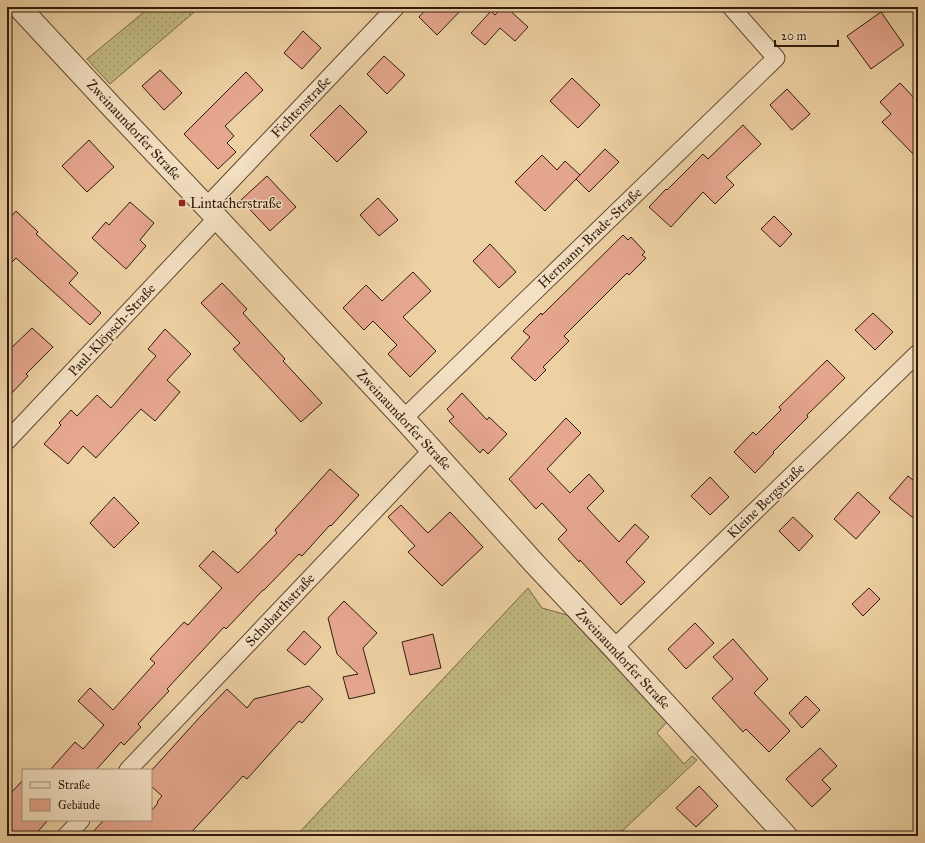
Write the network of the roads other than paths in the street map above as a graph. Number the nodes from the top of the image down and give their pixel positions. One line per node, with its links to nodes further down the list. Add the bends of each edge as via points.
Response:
1 (19, 7): 4 (street, Zweinaundorfer Straße)
2 (396, 7): 4 (street, Fichtenstraße)
3 (731, 7): 6 (street, Hermann-Brade-Straße, via 776,58)
4 (212, 212): 6 (street, Zweinaundorfer Straße); 7 (street, Paul-Klöpsch-Straße)
5 (918, 353): 9 (street, Kleine Bergstraße)
6 (403, 419): 8 (street, Zweinaundorfer Straße)
7 (7, 441)
8 (432, 450): 9 (street, Zweinaundorfer Straße); 10 (street, Schubarthstraße)
9 (614, 648): 13 (street, Zweinaundorfer Straße)
10 (129, 769)
11 (80, 821): 12 (street)
12 (66, 836)
13 (786, 836)

